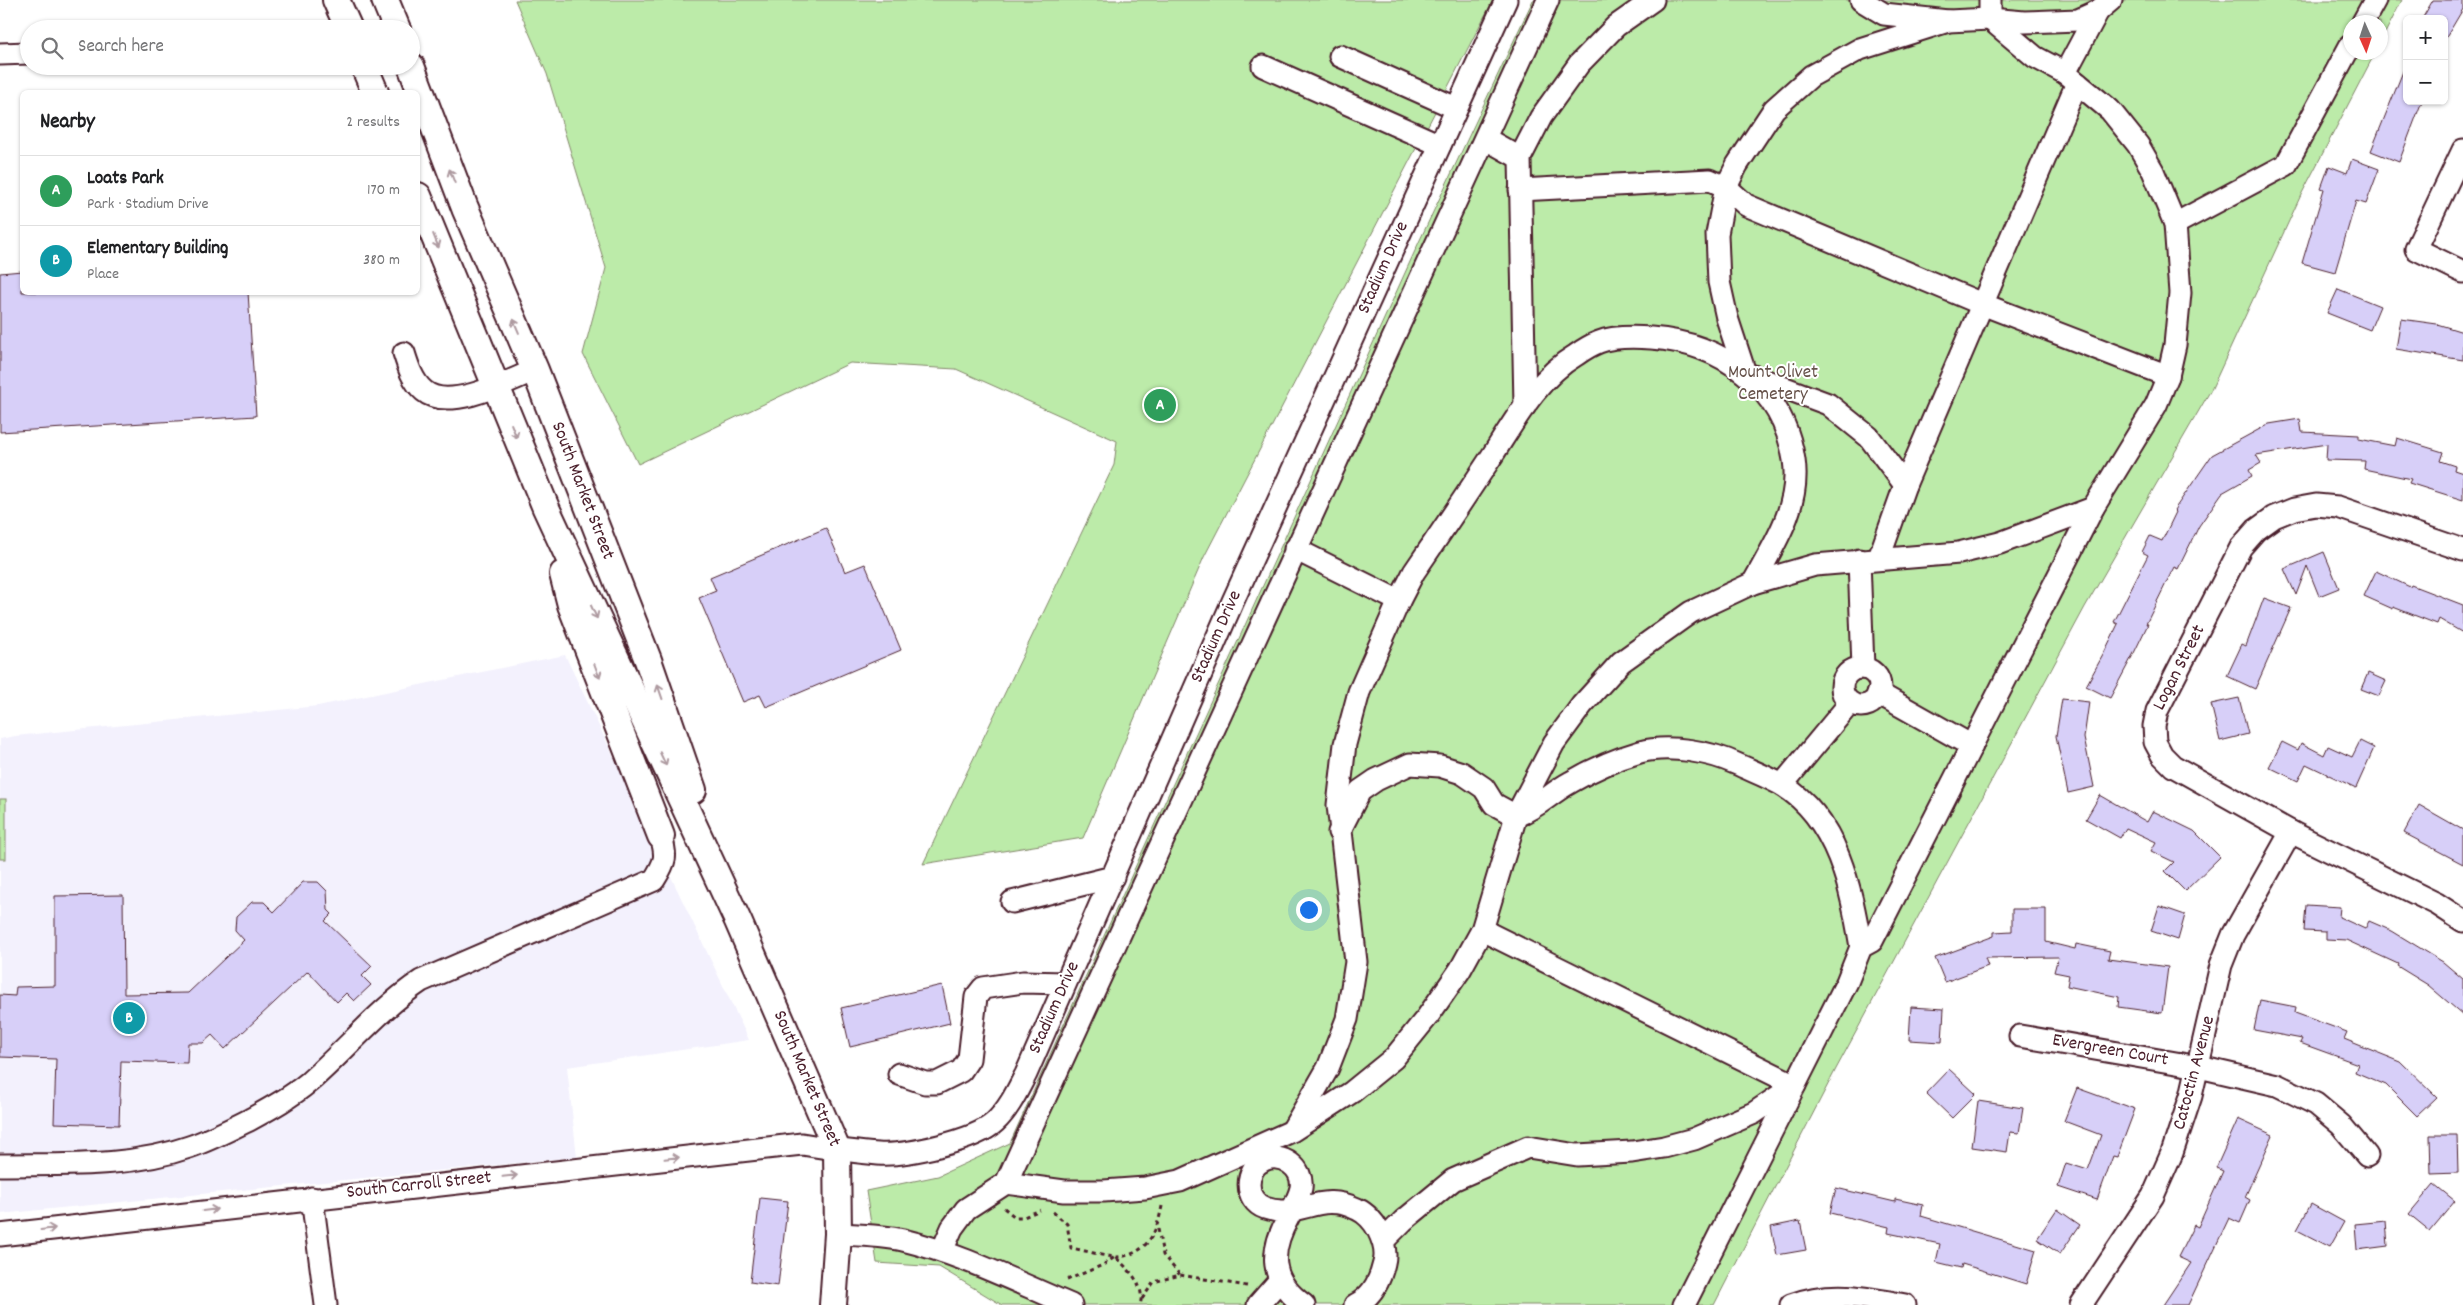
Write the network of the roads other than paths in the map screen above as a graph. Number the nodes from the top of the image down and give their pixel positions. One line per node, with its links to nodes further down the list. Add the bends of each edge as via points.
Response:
1 (336, 0): 12 (main road)
2 (385, 0): 13 (main road)
3 (1506, 0): 25 (street, Stadium Drive)
4 (1548, 0): 26 (street)
5 (1653, 0): 29 (street, via 1616,26 1579,64 1541,117)
6 (1861, 0): 10 (street)
7 (2375, 0): 11 (street)
8 (2105, 5): 9 (street, via 2078,20 2024,22); 23 (street)
9 (1990, 10): 14 (street); 23 (street, via 2035,57)
10 (1884, 14): 14 (street); 15 (street)
11 (2367, 15)
12 (345, 20)
13 (393, 20)
14 (1948, 21): 15 (street)
15 (1909, 33): 30 (street, via 1860,49 1811,76 1774,109)
16 (20, 53): 17 (street)
17 (0, 54)
18 (1340, 56): 25 (street)
19 (2343, 59): 33 (street, via 2286,165)
20 (1262, 66): 27 (street)
21 (368, 75): 24 (main road)
22 (414, 75): 37 (main road, South Market Street, one-way to 22, via 465,208)
23 (2071, 78): 33 (street, via 2110,110 2138,145); 35 (street)
24 (374, 90)
25 (1456, 108): 27 (street, Stadium Drive)
26 (1486, 138): 29 (street); 45 (street)
27 (1440, 145): 59 (street, Stadium Drive, via 1237,592)
28 (2463, 150): 34 (street, via 2416,249)
29 (1520, 158): 31 (street)
30 (1726, 186): 31 (street, via 1710,180); 35 (street, via 1746,205); 38 (street, via 1717,234 1719,282)
31 (1520, 190): 41 (street)
32 (420, 201): 40 (main road, South Market Street, one-way to 40)
33 (2175, 224): 39 (street, via 2180,293)
34 (2463, 272)
35 (1982, 304): 39 (street); 42 (street)
36 (404, 353): 40 (street, via 412,375 424,392 444,398 467,397)
37 (535, 370): 40 (street); 61 (main road, South Market Street, one-way to 37, via 648,660)
38 (1745, 373): 41 (street, via 1713,352 1675,340 1637,337 1600,341 1573,356 1548,378); 42 (street, via 1828,404 1869,438); 48 (street, via 1769,396 1783,422 1794,460 1793,493 1787,521)
39 (2168, 376): 44 (street, via 2156,404)
40 (496, 386): 43 (main road, South Market Street, one-way to 43)
41 (1525, 406): 49 (street, via 1414,572)
42 (1905, 485): 47 (street)
43 (546, 508): 58 (main road, one-way to 58, via 571,605); 61 (main road, South Market Street, one-way to 61)
44 (2094, 508): 47 (street, via 2000,543 1960,553); 53 (street)
45 (1295, 548): 49 (street); 75 (street)
46 (2463, 550): 57 (street, Logan Street, via 2338,507 2316,505 2274,517 2256,530 2242,547 2157,712 2154,734 2162,755 2173,766)
47 (1869, 559): 48 (street, via 1815,565); 50 (street)
48 (1753, 583): 55 (street, via 1691,612 1621,662 1582,705 1554,743)
49 (1399, 601): 56 (street, via 1360,692 1345,744 1338,805)
50 (1863, 668): 51 (street, via 1878,679); 52 (street, via 1845,676 1843,695)
51 (1878, 693): 52 (street, via 1869,705); 53 (street)
52 (1850, 703): 54 (street)
53 (1972, 746): 64 (street, via 1872,941)
54 (1782, 785): 55 (street, via 1720,756 1682,750 1643,751 1607,763 1569,782 1535,808); 64 (street, via 1815,816 1828,835 1849,884)
55 (1516, 816): 56 (street, via 1494,804 1484,788 1462,773 1440,766 1410,764 1360,791); 63 (street)
56 (1339, 832): 70 (street, via 1356,962 1347,1019 1328,1068)
57 (2291, 832): 62 (street, Logan Street, via 2437,904); 67 (street, Catoctin Avenue, via 2233,934 2221,965)
58 (661, 836): 74 (street, via 666,855 654,880 421,980 399,996 308,1083 232,1129 188,1148 140,1159 92,1164)
59 (1113, 877): 60 (street); 65 (street, Stadium Drive)
60 (1012, 902)
61 (738, 920): 71 (main road, South Market Street)
62 (2463, 921)
63 (1482, 930): 69 (street); 70 (street, via 1460,970 1394,1058 1352,1092)
64 (1861, 948): 69 (street)
65 (1065, 983): 68 (street, via 1023,982 983,988 976,997 969,1059 961,1071 937,1083 925,1083); 71 (street, Stadium Drive, via 1014,1096 1005,1111 985,1130 952,1143 923,1149 879,1154)
66 (2020, 1036): 67 (street, Evergreen Court)
67 (2199, 1066): 73 (street, Evergreen Court, via 2277,1085 2316,1104 2341,1125); 91 (street, Catoctin Avenue, via 2183,1123 2153,1196)
68 (900, 1074)
69 (1795, 1085): 80 (street, via 1754,1113 1694,1139 1664,1147 1577,1155 1528,1147 1453,1180); 89 (street)
70 (1292, 1131): 72 (street)
71 (837, 1150): 76 (street, South Carroll Street, one-way to 71, via 802,1144); 79 (main road, South Market Street)
72 (1262, 1152): 75 (street, via 1180,1181 1145,1188 1104,1192); 77 (street, via 1286,1160 1295,1167 1300,1177 1300,1189); 77 (street, via 1249,1178 1249,1190 1254,1200 1264,1208)
73 (2367, 1156)
74 (0, 1165)
75 (999, 1187): 81 (street, via 966,1209 952,1228)
76 (312, 1198): 78 (street, South Carroll Street, one-way to 76); 84 (street)
77 (1292, 1211): 80 (street, via 1328,1201 1346,1204 1362,1212 1375,1225); 82 (street, via 1276,1244)
78 (0, 1234)
79 (838, 1234): 81 (street, via 872,1235); 85 (main road, South Market Street)
80 (1383, 1241): 88 (street, via 1385,1259 1381,1277 1372,1292)
81 (942, 1251): 86 (street)
82 (1269, 1292): 87 (street, via 1290,1295)
83 (1794, 1304): 90 (street, via 1840,1296 1862,1296)
84 (326, 1305)
85 (833, 1305)
86 (1071, 1305)
87 (1304, 1305)
88 (1355, 1305)
89 (1684, 1305)
90 (1905, 1305)
91 (2081, 1305)

